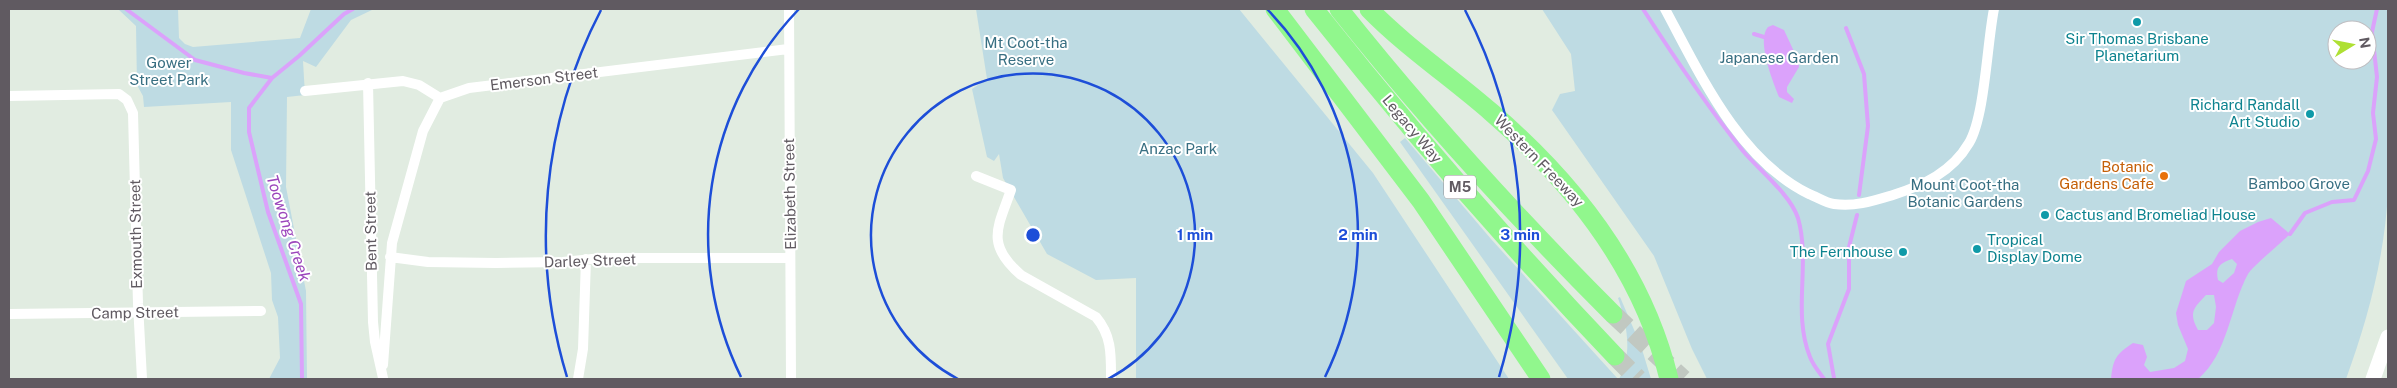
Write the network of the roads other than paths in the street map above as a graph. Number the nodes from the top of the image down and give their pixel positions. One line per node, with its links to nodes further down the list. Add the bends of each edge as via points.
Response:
1 (789, 9): 8 (street, Elizabeth Street)
2 (1275, 9): 28 (highway, M5, via 1421,201)
3 (1314, 9): 22 (highway, Legacy Way / M5, via 1496,229)
4 (1339, 9): 20 (highway, Legacy Way / M5, via 1503,200)
5 (1369, 9): 29 (highway, Western Freeway, via 1435,68 1491,112 1571,191 1594,219 1636,291 1653,328)
6 (1665, 9): 7 (street, via 1719,108 1765,163 1805,192 1831,204 1852,205 1925,184 1954,162 1970,142 1978,118)
7 (1994, 9)
8 (788, 49): 12 (street, Emerson Street, via 469,88); 15 (street, Elizabeth Street)
9 (368, 83): 10 (street); 12 (street, via 409,81); 24 (street, Bent Street, via 373,322)
10 (305, 90)
11 (9, 96): 18 (street, Exmouth Street, via 119,94 130,104 133,113)
12 (440, 98): 14 (street, Bent Street, via 423,131)
13 (976, 176): 27 (street, via 1011,190 996,232 1013,269 1096,317 1105,327 1111,346)
14 (390, 257): 16 (street, Darley Street, via 436,262 563,262); 24 (street, Bent Street)
15 (790, 258): 16 (street, Darley Street); 26 (street, Elizabeth Street)
16 (586, 259): 25 (street, via 583,349)
17 (261, 311): 18 (street, Camp Street)
18 (139, 313): 19 (street, Camp Street); 23 (street, Exmouth Street)
19 (9, 314)
20 (1613, 314)
21 (2388, 337): 30 (main road)
22 (1615, 356)
23 (142, 379)
24 (383, 379)
25 (578, 379)
26 (791, 379)
27 (1111, 379)
28 (1540, 379)
29 (1669, 379)
30 (2374, 379)

